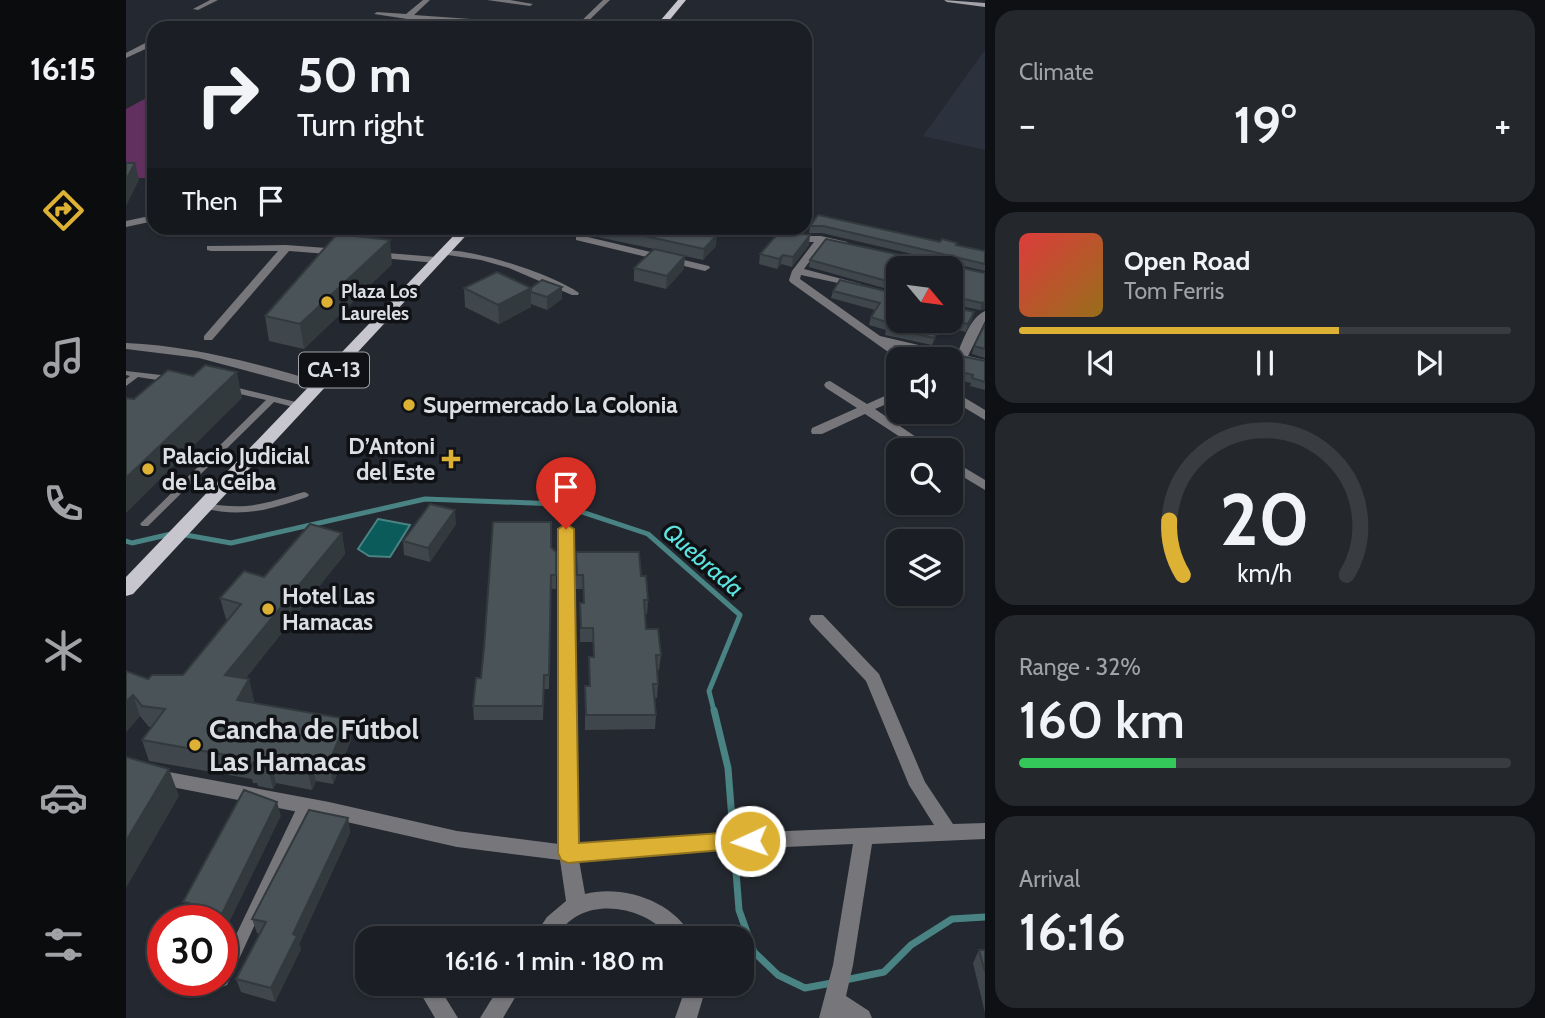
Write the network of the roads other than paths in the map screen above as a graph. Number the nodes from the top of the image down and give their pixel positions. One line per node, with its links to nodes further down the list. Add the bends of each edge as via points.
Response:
1 (215, 0): 8 (street)
2 (426, 0): 10 (street)
3 (490, 0): 12 (street, via 530,4)
4 (607, 0): 13 (street)
5 (682, 0): 14 (main road)
6 (947, 0): 7 (main road)
7 (985, 5)
8 (197, 9)
9 (377, 14): 10 (street)
10 (407, 17): 11 (street)
11 (452, 21)
12 (514, 21)
13 (584, 21)
14 (664, 21)
15 (147, 46): 16 (street)
16 (126, 56)
17 (147, 220): 18 (street)
18 (126, 224)
19 (460, 235): 28 (main road, CA-13)
20 (584, 235): 29 (street, via 580,238)
21 (774, 235): 22 (street)
22 (821, 239): 23 (street); 30 (street)
23 (859, 247)
24 (211, 248): 25 (street)
25 (286, 248): 26 (street); 35 (street)
26 (354, 253)
27 (368, 254): 28 (street)
28 (440, 256): 32 (lane, via 487,257 513,264); 48 (main road, CA-13)
29 (705, 268)
30 (797, 271): 31 (street); 34 (street, via 794,280)
31 (873, 290)
32 (575, 293)
33 (981, 316): 39 (street)
34 (877, 337): 37 (street); 38 (street)
35 (208, 338)
36 (126, 346): 48 (street, via 170,348)
37 (890, 347)
38 (917, 347)
39 (963, 354)
40 (963, 358): 41 (street)
41 (985, 364)
42 (126, 373): 43 (lane)
43 (137, 374): 44 (lane); 45 (lane)
44 (176, 379)
45 (126, 383)
46 (830, 385): 53 (street)
47 (214, 386): 49 (lane)
48 (319, 386): 52 (main road, CA-13)
49 (272, 399): 52 (lane); 61 (lane)
50 (886, 400): 53 (street)
51 (963, 402): 54 (street)
52 (301, 405): 60 (main road, CA-13)
53 (866, 409): 55 (street); 56 (street)
54 (985, 416)
55 (817, 431)
56 (911, 438)
57 (963, 472): 58 (street)
58 (985, 486)
59 (304, 495): 60 (lane, via 248,512)
60 (204, 509): 63 (main road, CA-13)
61 (145, 524)
62 (566, 529): 70 (street)
63 (126, 589)
64 (817, 620): 68 (street, via 873,678 918,785)
65 (126, 771): 66 (street)
66 (304, 805): 70 (street, via 457,839); 74 (lane)
67 (985, 831): 68 (street)
68 (948, 832): 69 (street)
69 (864, 837): 70 (street); 78 (street)
70 (568, 853): 71 (street)
71 (577, 906): 72 (street); 73 (street, via 595,900 618,901 650,909)
72 (552, 926)
73 (673, 926)
74 (238, 947)
75 (433, 996): 79 (street)
76 (505, 996): 80 (street)
77 (693, 996): 81 (street)
78 (834, 1006): 82 (street)
79 (447, 1018)
80 (491, 1018)
81 (686, 1018)
82 (861, 1018)

